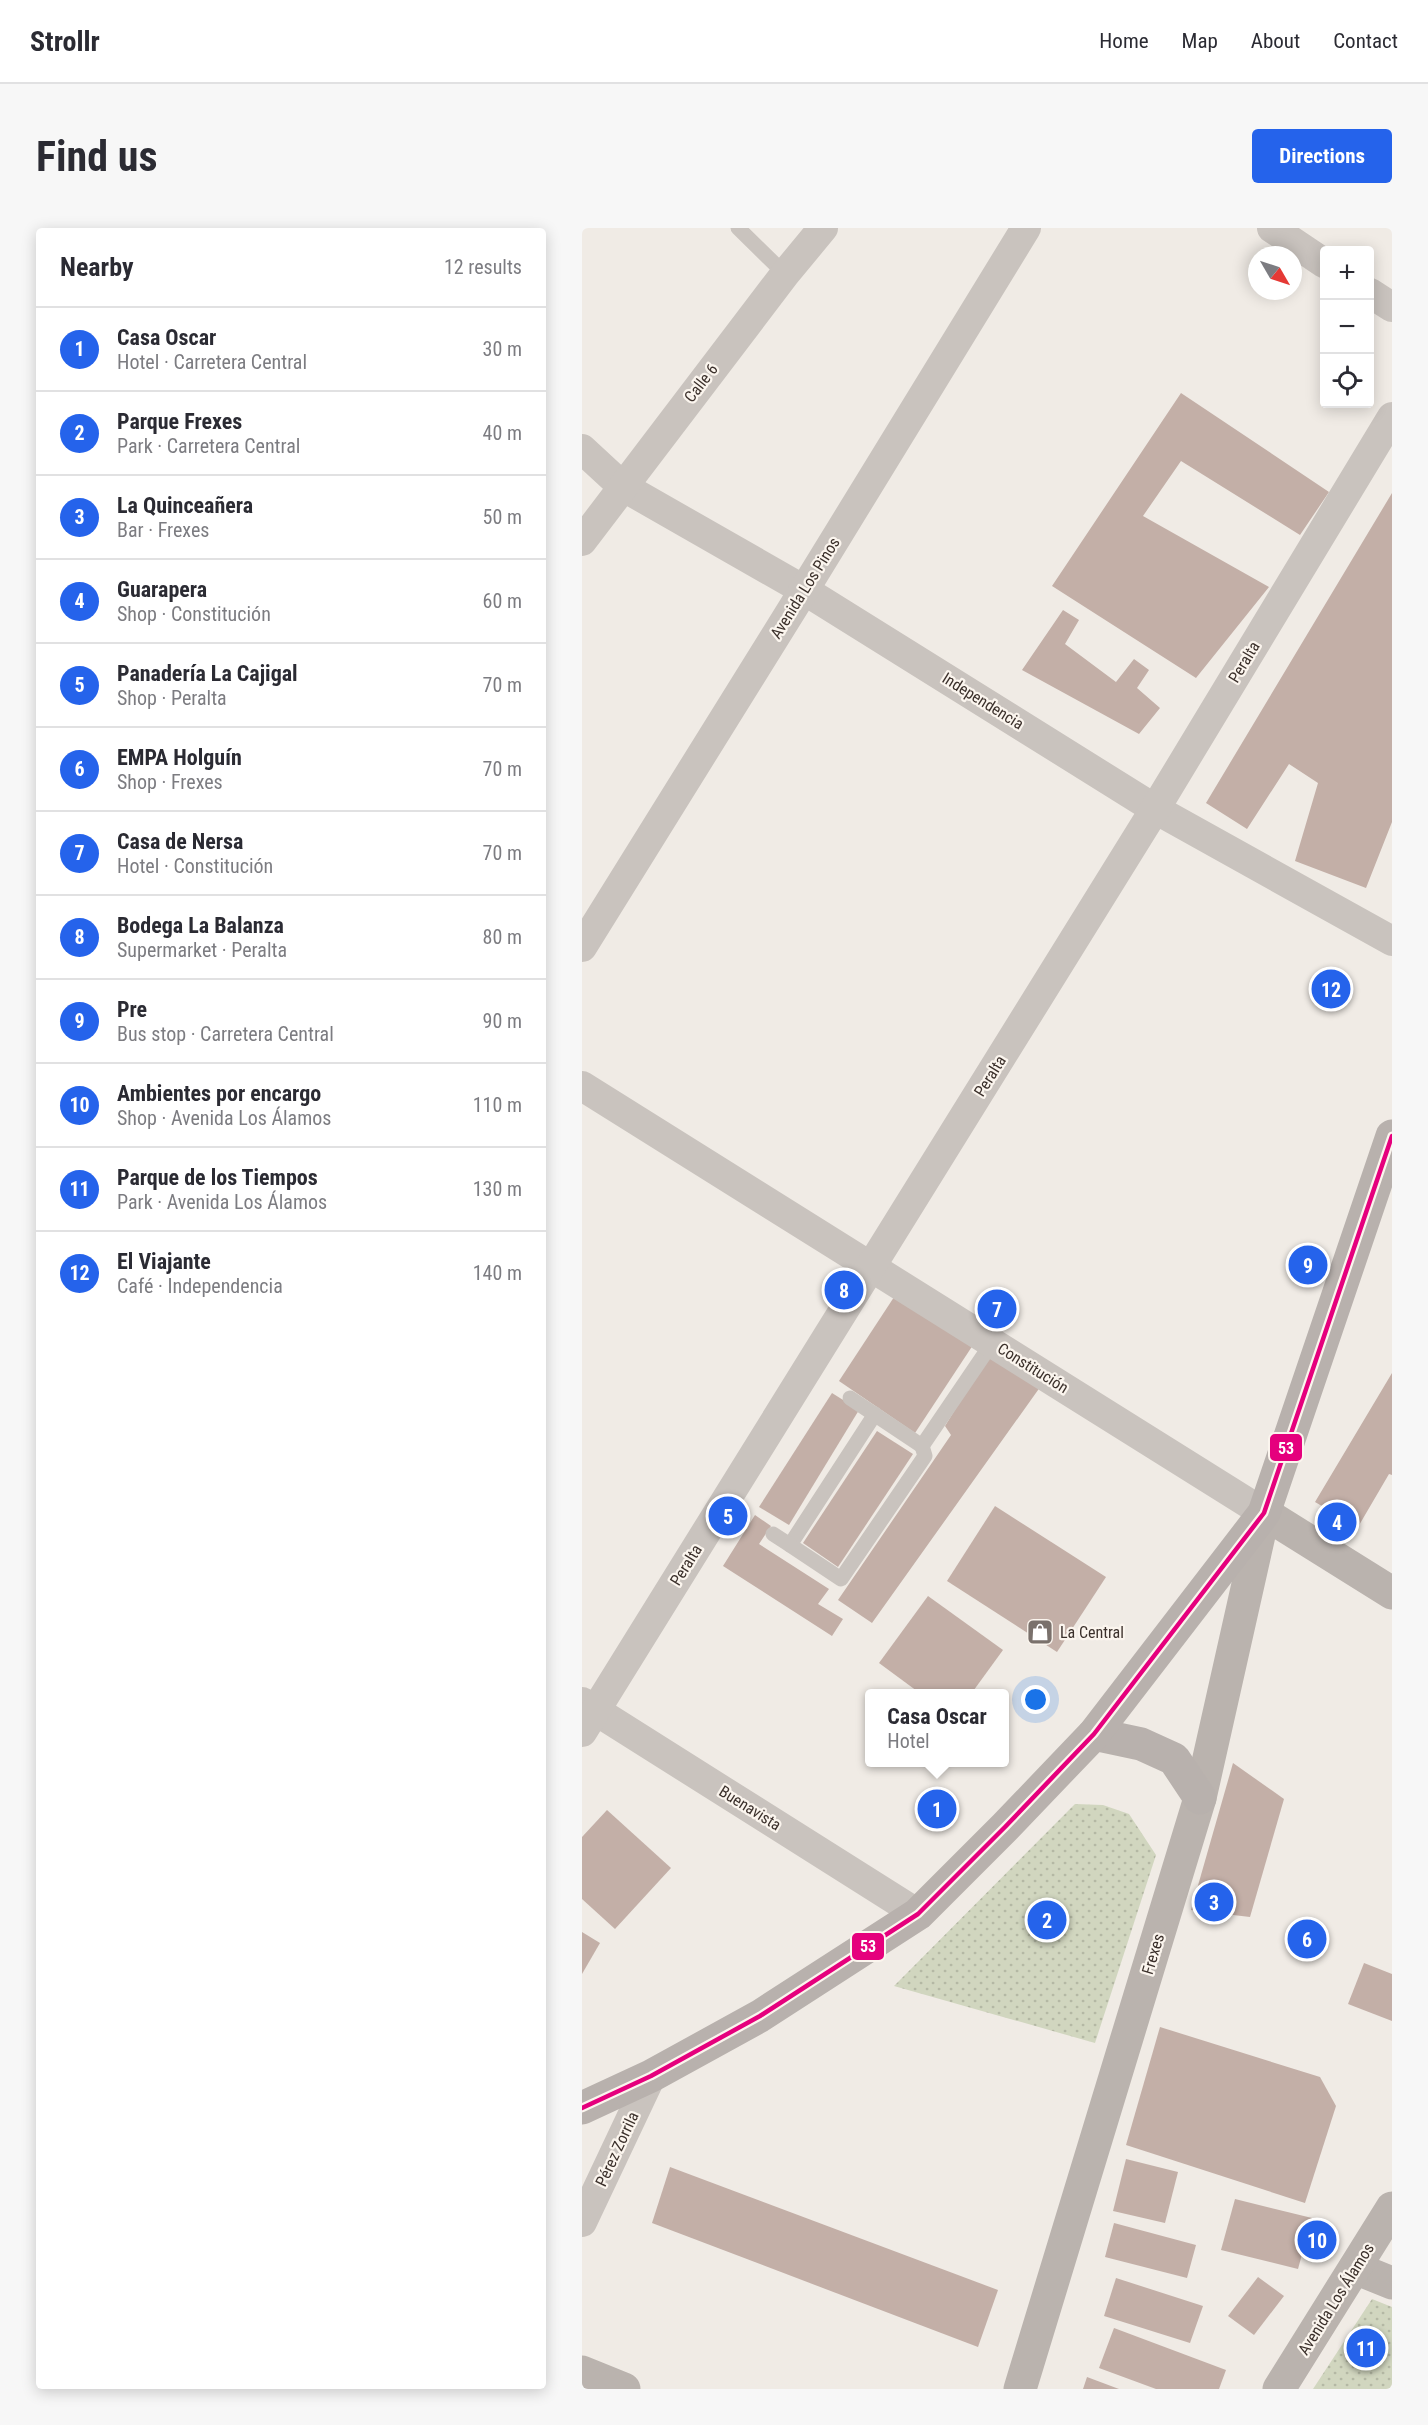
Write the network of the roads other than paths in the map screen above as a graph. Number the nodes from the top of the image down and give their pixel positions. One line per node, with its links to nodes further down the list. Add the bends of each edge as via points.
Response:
1 (738, 228): 6 (lane)
2 (823, 228): 6 (street, Calle 6)
3 (1026, 228): 13 (street, Avenida Los Pinos)
4 (1272, 228): 5 (street)
5 (1320, 260)
6 (785, 274): 11 (street, Calle 6)
7 (1374, 296): 8 (street)
8 (1392, 308)
9 (1392, 417): 14 (street, Peralta)
10 (582, 449): 11 (street, Independencia)
11 (622, 486): 12 (street, Calle 6); 13 (street, Independencia)
12 (582, 541)
13 (804, 590): 14 (street, Independencia); 16 (street, Avenida Los Pinos)
14 (1155, 809): 15 (street, Independencia); 19 (street, Peralta)
15 (1392, 941)
16 (582, 947)
17 (582, 1086): 19 (street, Constitución)
18 (1392, 1136): 24 (main road)
19 (872, 1268): 20 (street, Constitución); 28 (street, Peralta)
20 (992, 1343): 23 (lane); 24 (street, Constitución)
21 (850, 1398): 22 (lane)
22 (875, 1414): 23 (lane); 26 (lane)
23 (922, 1446): 26 (lane, via 925,1456 842,1579)
24 (1264, 1513): 27 (main road, Constitución); 29 (main road); 30 (main road, Frexes)
25 (773, 1534): 26 (lane)
26 (790, 1545)
27 (1392, 1593)
28 (586, 1714): 31 (street, Buenavista)
29 (1094, 1734): 30 (main road, via 1141,1744 1174,1759); 31 (main road)
30 (1200, 1798): 40 (main road, Frexes)
31 (918, 1914): 32 (main road, via 760,2016)
32 (651, 2076): 33 (main road); 35 (street, Pérez Zorrila)
33 (582, 2108)
34 (1390, 2215): 36 (main road, Avenida Los Álamos)
35 (582, 2222)
36 (1355, 2268): 37 (main road); 41 (main road, Avenida Los Álamos)
37 (1392, 2283)
38 (582, 2372): 39 (main road)
39 (624, 2389)
40 (1020, 2389)
41 (1279, 2389)

